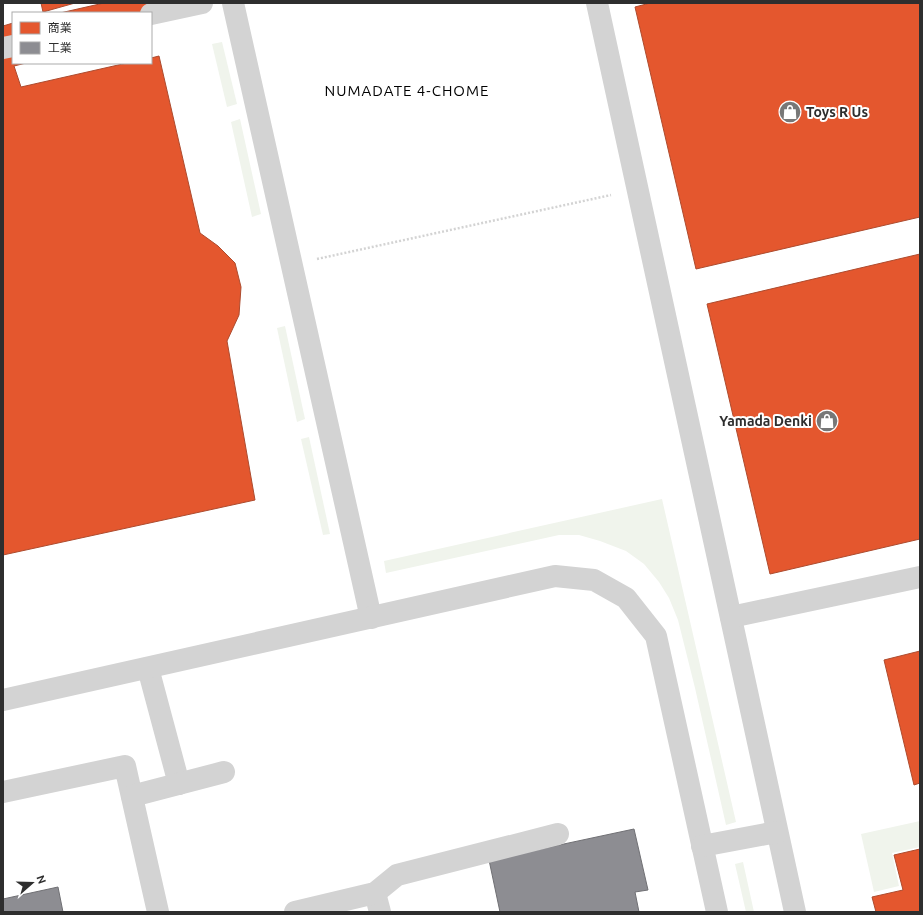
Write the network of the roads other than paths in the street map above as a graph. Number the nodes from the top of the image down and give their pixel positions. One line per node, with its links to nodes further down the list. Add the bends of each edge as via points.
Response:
1 (202, 3): 4 (street)
2 (233, 3): 7 (street)
3 (597, 3): 6 (street)
4 (152, 14)
5 (920, 577): 6 (street)
6 (731, 617): 14 (street)
7 (371, 618): 8 (street); 16 (street, via 555,576 594,580 626,598 656,636)
8 (148, 668): 9 (street); 11 (street)
9 (3, 700)
10 (224, 772): 11 (street)
11 (179, 784): 13 (street)
12 (3, 792): 13 (street, via 125,766)
13 (132, 796): 18 (street)
14 (777, 832): 16 (street); 21 (street)
15 (558, 834): 17 (street, via 397,875)
16 (702, 846): 20 (street)
17 (377, 902): 19 (street)
18 (158, 912)
19 (295, 912)
20 (717, 912)
21 (795, 912)

